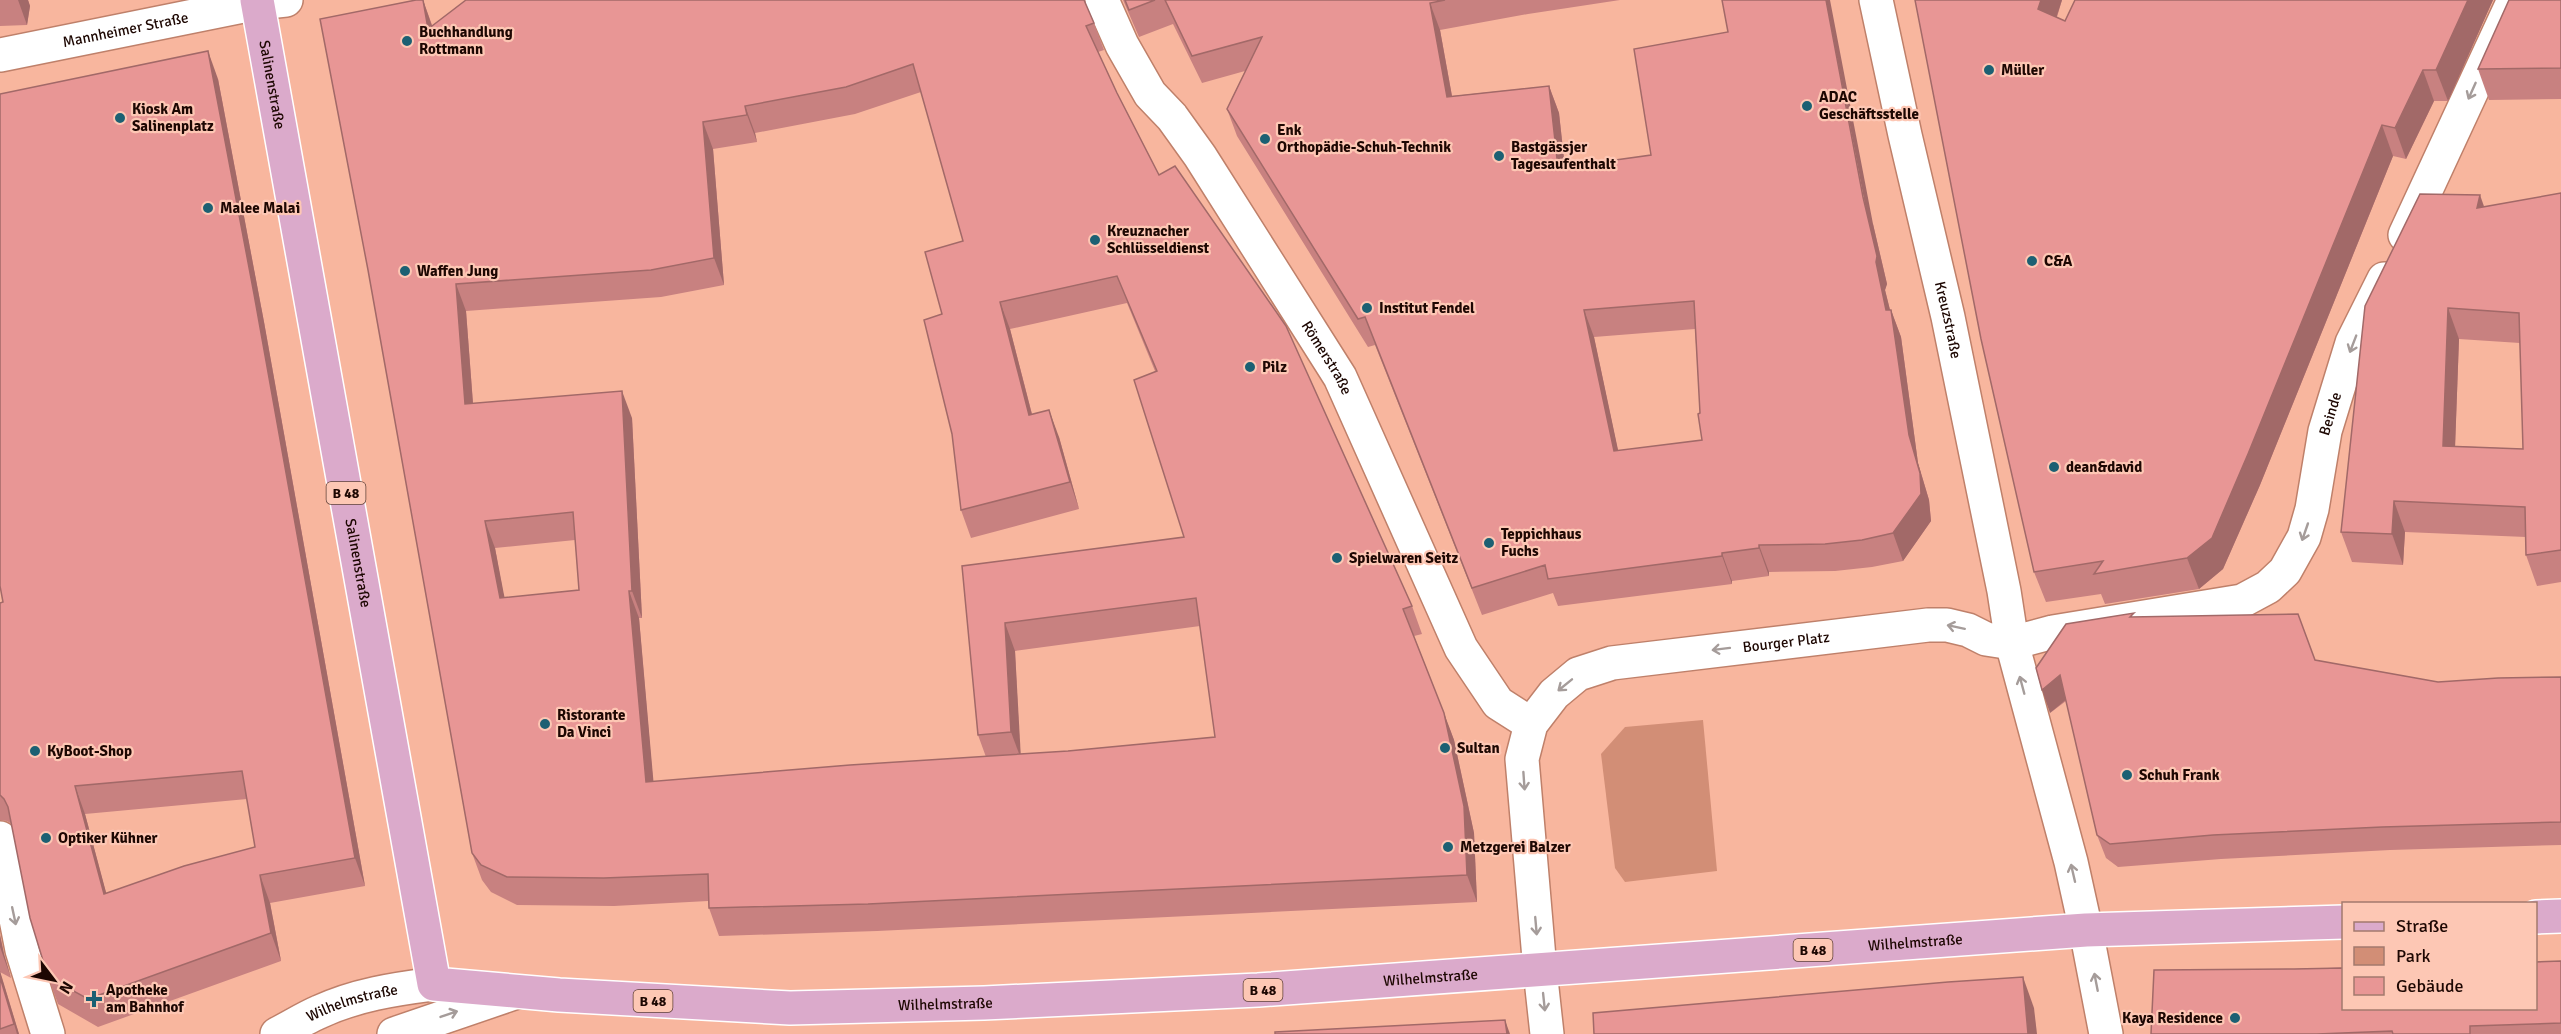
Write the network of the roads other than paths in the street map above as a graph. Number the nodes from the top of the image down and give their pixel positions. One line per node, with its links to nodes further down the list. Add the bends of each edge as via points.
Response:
1 (1102, 0): 7 (street, Römerstraße, via 1150,94 1173,117 1340,376 1461,648 1498,703)
2 (1876, 0): 6 (street, Kreuzstraße, via 1948,317)
3 (2514, 0): 6 (street, Beinde, one-way to 6, via 2352,343 2325,431 2304,537 2285,571 2268,587 2241,601 2053,632)
4 (267, 1): 5 (street, Mannheimer Straße); 14 (main road, Salinenstraße / B 48)
5 (0, 55)
6 (2012, 643): 7 (street, Bourger Platz, one-way to 7, via 1986,639 1947,625 1928,625 1612,663 1578,674 1554,694); 12 (street, one-way to 6)
7 (1531, 724): 13 (street, Bourger Platz, one-way to 13, via 1522,759)
8 (0, 838): 16 (street, one-way to 16, via 22,950)
9 (2561, 916): 10 (main road)
10 (2537, 917)
11 (2342, 922): 12 (main road, Wilhelmstraße / B 48)
12 (2086, 930): 13 (main road, Wilhelmstraße / B 48); 21 (street, one-way to 12)
13 (1540, 969): 15 (main road, Wilhelmstraße / B 48, via 1258,990 790,1008); 20 (street, Bourger Platz, one-way to 20)
14 (434, 984): 15 (main road, Wilhelmstraße / B 48); 17 (street, Wilhelmstraße, via 347,1001); 18 (street, Wilhelmstraße, via 421,1001)
15 (517, 992): 19 (street, Wilhelmstraße, one-way to 15)
16 (48, 1034)
17 (277, 1034)
18 (382, 1034)
19 (394, 1034)
20 (1547, 1034)
21 (2106, 1034)

